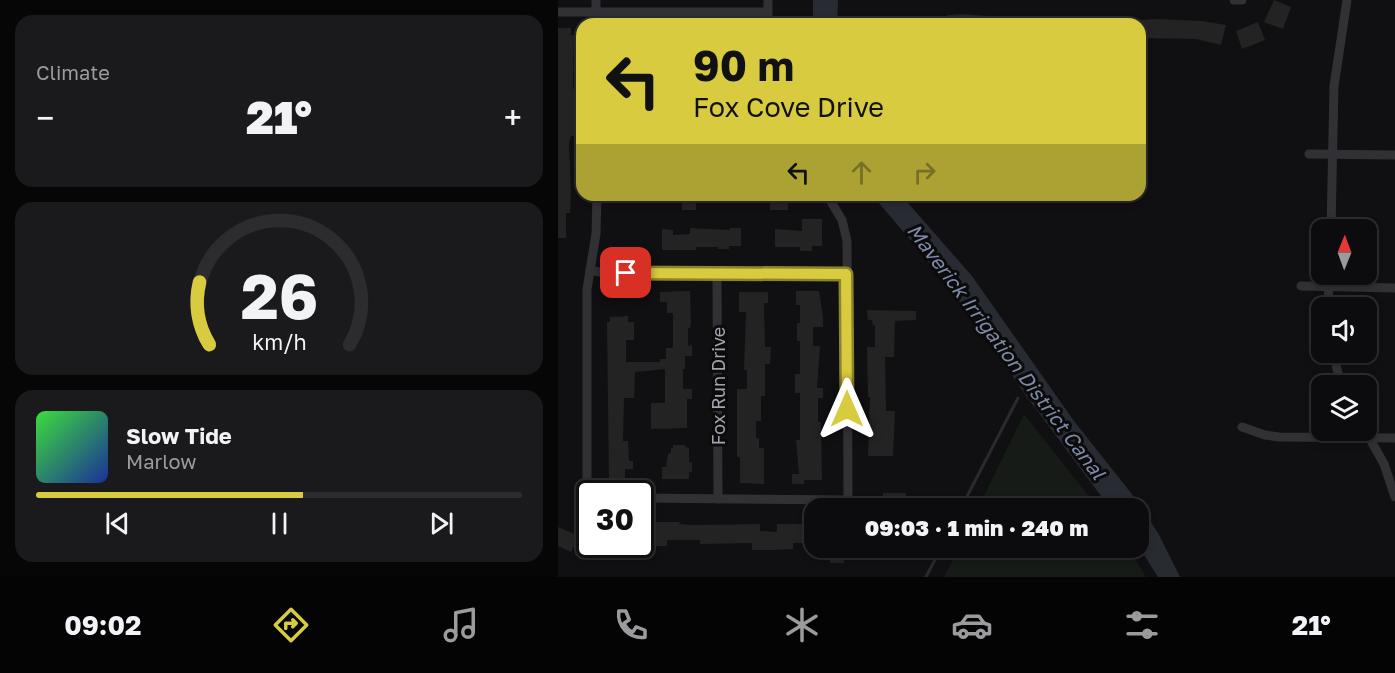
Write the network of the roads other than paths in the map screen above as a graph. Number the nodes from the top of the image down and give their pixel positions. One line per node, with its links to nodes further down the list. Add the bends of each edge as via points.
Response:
1 (596, 0): 7 (street)
2 (768, 0): 8 (street)
3 (1234, 0): 4 (street)
4 (1242, 0)
5 (1347, 0): 12 (street, via 1334,86)
6 (558, 12): 7 (street)
7 (596, 12): 8 (street); 9 (street)
8 (767, 12): 10 (street)
9 (596, 18)
10 (768, 18)
11 (1309, 153): 12 (street)
12 (1332, 154): 13 (street); 16 (street)
13 (1395, 155)
14 (597, 201): 17 (street)
15 (831, 201): 19 (street, via 842,220 847,241)
16 (1331, 219)
17 (590, 270): 18 (street); 29 (street)
18 (717, 274): 19 (street); 32 (street, Fox Run Drive)
19 (846, 274): 32 (street, via 848,500)
20 (1301, 286): 21 (street)
21 (1328, 287): 22 (street); 23 (street)
22 (1395, 288)
23 (1328, 297)
24 (1242, 427): 26 (street, via 1279,437)
25 (1377, 435): 27 (street)
26 (1311, 436)
27 (1395, 438)
28 (1372, 441): 30 (street)
29 (587, 480)
30 (1395, 497)
31 (654, 498): 32 (street)
32 (718, 499)

